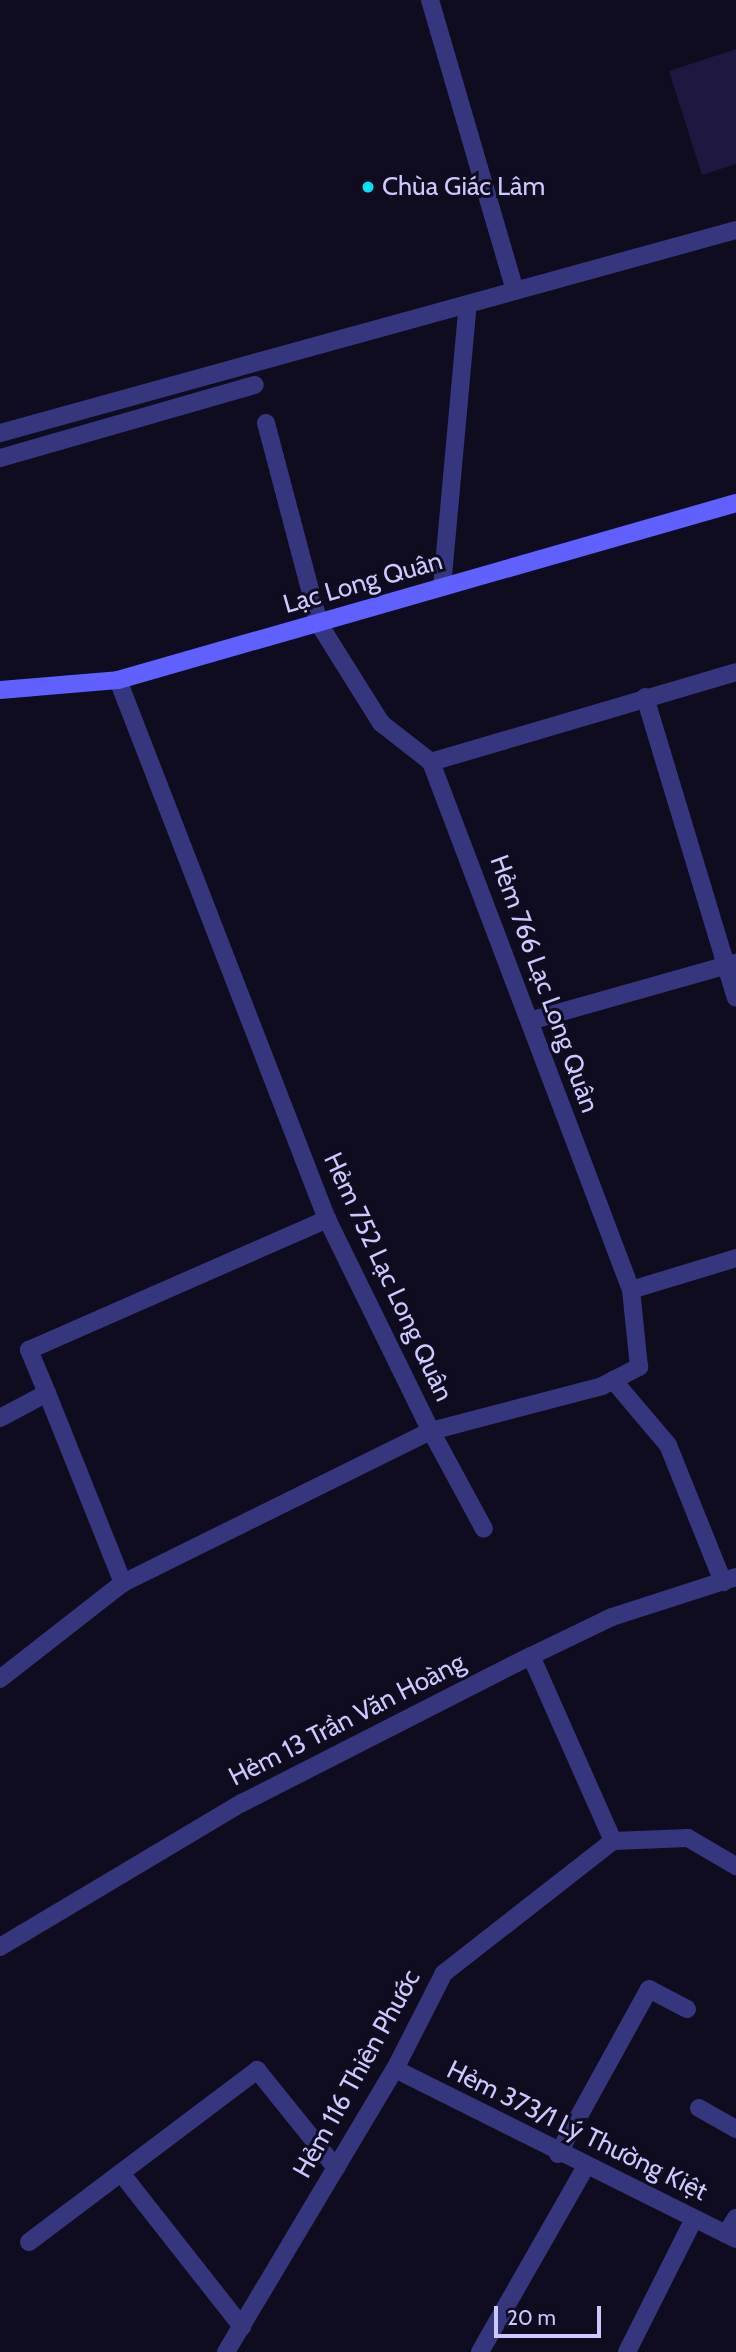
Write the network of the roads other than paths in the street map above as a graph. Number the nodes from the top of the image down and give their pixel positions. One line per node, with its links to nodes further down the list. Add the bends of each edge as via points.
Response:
1 (430, 0): 3 (street)
2 (736, 230): 3 (street)
3 (515, 291): 4 (street)
4 (468, 304): 7 (street); 10 (street)
5 (255, 384): 8 (street)
6 (266, 423): 11 (street)
7 (0, 433)
8 (0, 458)
9 (736, 503): 10 (main road, Lạc Long Quân)
10 (442, 587): 11 (main road, Lạc Long Quân)
11 (319, 624): 13 (main road, Lạc Long Quân); 16 (street, via 381,723)
12 (736, 672): 15 (street)
13 (118, 680): 14 (main road, Lạc Long Quân); 20 (street, Hẻm 752 Lạc Long Quân)
14 (0, 690)
15 (645, 697): 16 (street); 17 (street)
16 (431, 762): 19 (street, Hẻm 766 Lạc Long Quân)
17 (731, 964): 18 (street); 19 (street)
18 (736, 998)
19 (533, 1020): 22 (street, Hẻm 766 Lạc Long Quân)
20 (327, 1219): 24 (street, via 29,1350); 26 (street, Hẻm 752 Lạc Long Quân)
21 (736, 1258): 22 (street)
22 (631, 1290): 23 (street, Hẻm 766 Lạc Long Quân, via 639,1367)
23 (613, 1380): 26 (street); 28 (street, via 668,1445)
24 (47, 1392): 25 (street); 29 (street)
25 (0, 1418)
26 (431, 1431): 27 (street); 29 (street, Hẻm 752 Lạc Long Quân)
27 (484, 1529)
28 (729, 1579): 30 (street, Hẻm 13 Trần Văn Hoàng, via 612,1616)
29 (123, 1583): 31 (street, Hẻm 752 Lạc Long Quân)
30 (531, 1656): 32 (street); 34 (street, Hẻm 13 Trần Văn Hoàng, via 242,1803)
31 (0, 1679)
32 (613, 1841): 33 (street, via 688,1838); 36 (street, Hẻm 116 Thiên Phước, via 444,1973)
33 (736, 1866)
34 (0, 1947)
35 (687, 2009): 39 (street, via 649,1989)
36 (395, 2069): 39 (street, Hẻm 373/1 Lý Thường Kiệt); 40 (street, Hẻm 116 Thiên Phước)
37 (699, 2108): 38 (street)
38 (735, 2127)
39 (558, 2154): 41 (street, Hẻm 373/1 Lý Thường Kiệt)
40 (336, 2168): 42 (street, via 257,2070); 47 (street, Hẻm 116 Thiên Phước)
41 (585, 2168): 44 (street, Hẻm 373/1 Lý Thường Kiệt); 49 (street)
42 (121, 2173): 46 (street); 47 (street)
43 (736, 2218): 45 (street)
44 (694, 2219): 45 (street, Hẻm 373/1 Lý Thường Kiệt); 50 (street)
45 (731, 2237)
46 (29, 2242)
47 (242, 2328): 48 (street, Hẻm 116 Thiên Phước)
48 (226, 2352)
49 (480, 2352)
50 (627, 2352)

